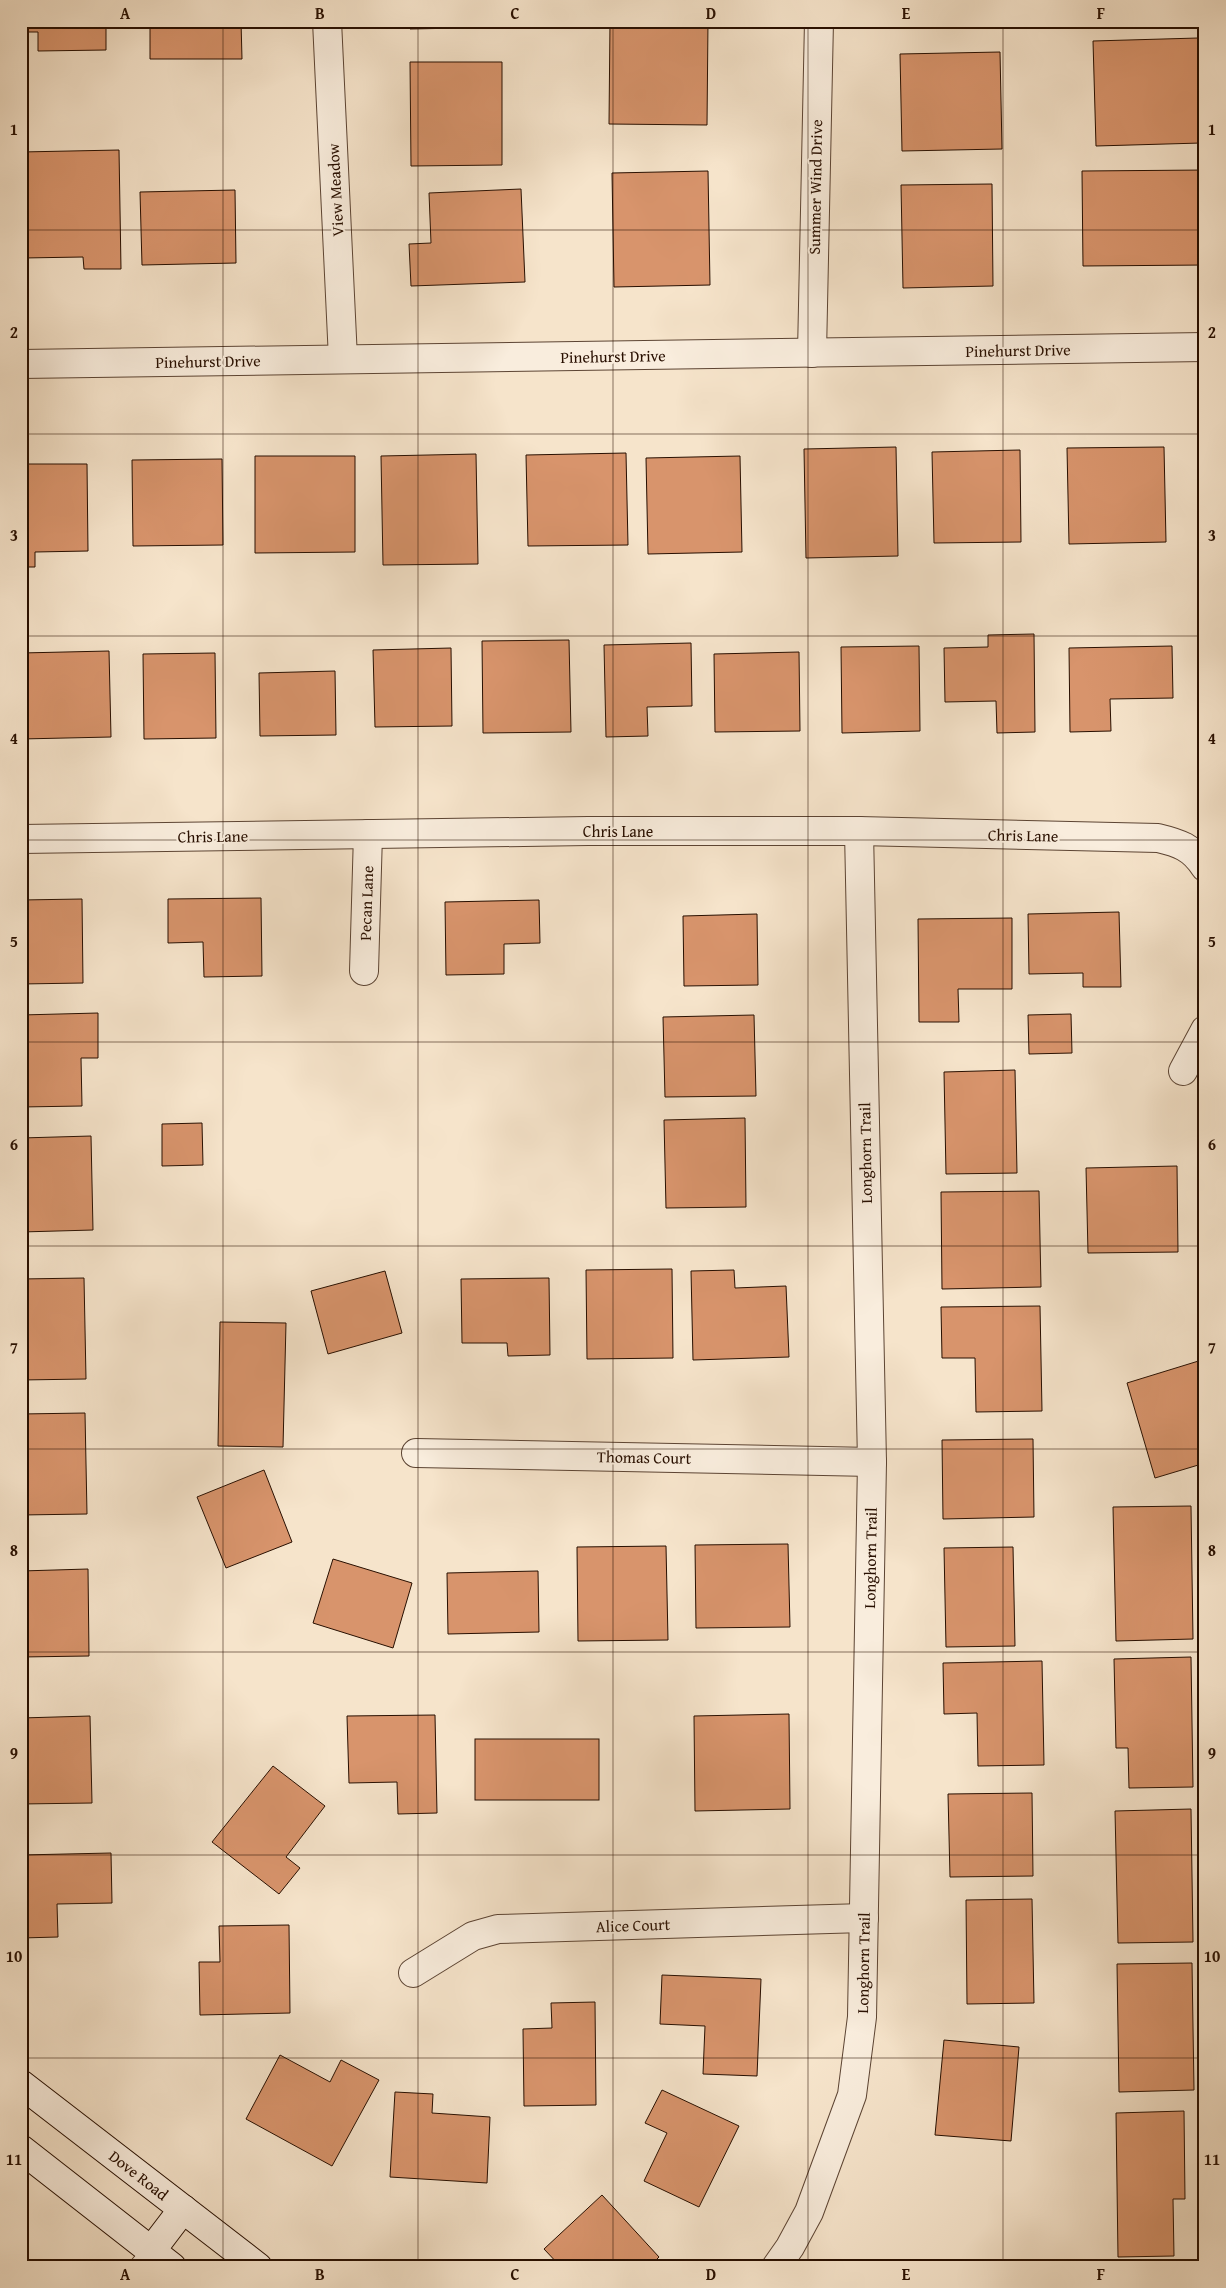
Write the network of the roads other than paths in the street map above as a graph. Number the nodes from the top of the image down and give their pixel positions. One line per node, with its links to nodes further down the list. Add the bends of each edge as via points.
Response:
1 (327, 21): 5 (street, View Meadow)
2 (819, 21): 4 (street, Summer Wind Drive)
3 (1205, 347): 4 (street, Pinehurst Drive)
4 (812, 353): 5 (street, Pinehurst Drive)
5 (343, 359): 6 (street, Pinehurst Drive)
6 (21, 364)
7 (859, 831): 8 (street, Chris Lane); 10 (street, Chris Lane, via 1158,838 1181,843); 15 (street, Longhorn Trail)
8 (368, 834): 9 (street, Chris Lane); 11 (street, Pecan Lane)
9 (21, 839)
10 (1205, 867)
11 (364, 971)
12 (1205, 1030): 13 (street)
13 (1183, 1071)
14 (416, 1453): 15 (street, Thomas Court)
15 (872, 1462): 16 (street, Longhorn Trail)
16 (864, 1918): 17 (street, Alice Court, via 498,1929 473,1936); 23 (street, Longhorn Trail, via 862,2017 852,2095 809,2212)
17 (412, 1973)
18 (21, 2084): 20 (street, Dove Road)
19 (21, 2150): 21 (street)
20 (183, 2209): 21 (street); 22 (street, Dove Road)
21 (154, 2261)
22 (258, 2267)
23 (776, 2267)

